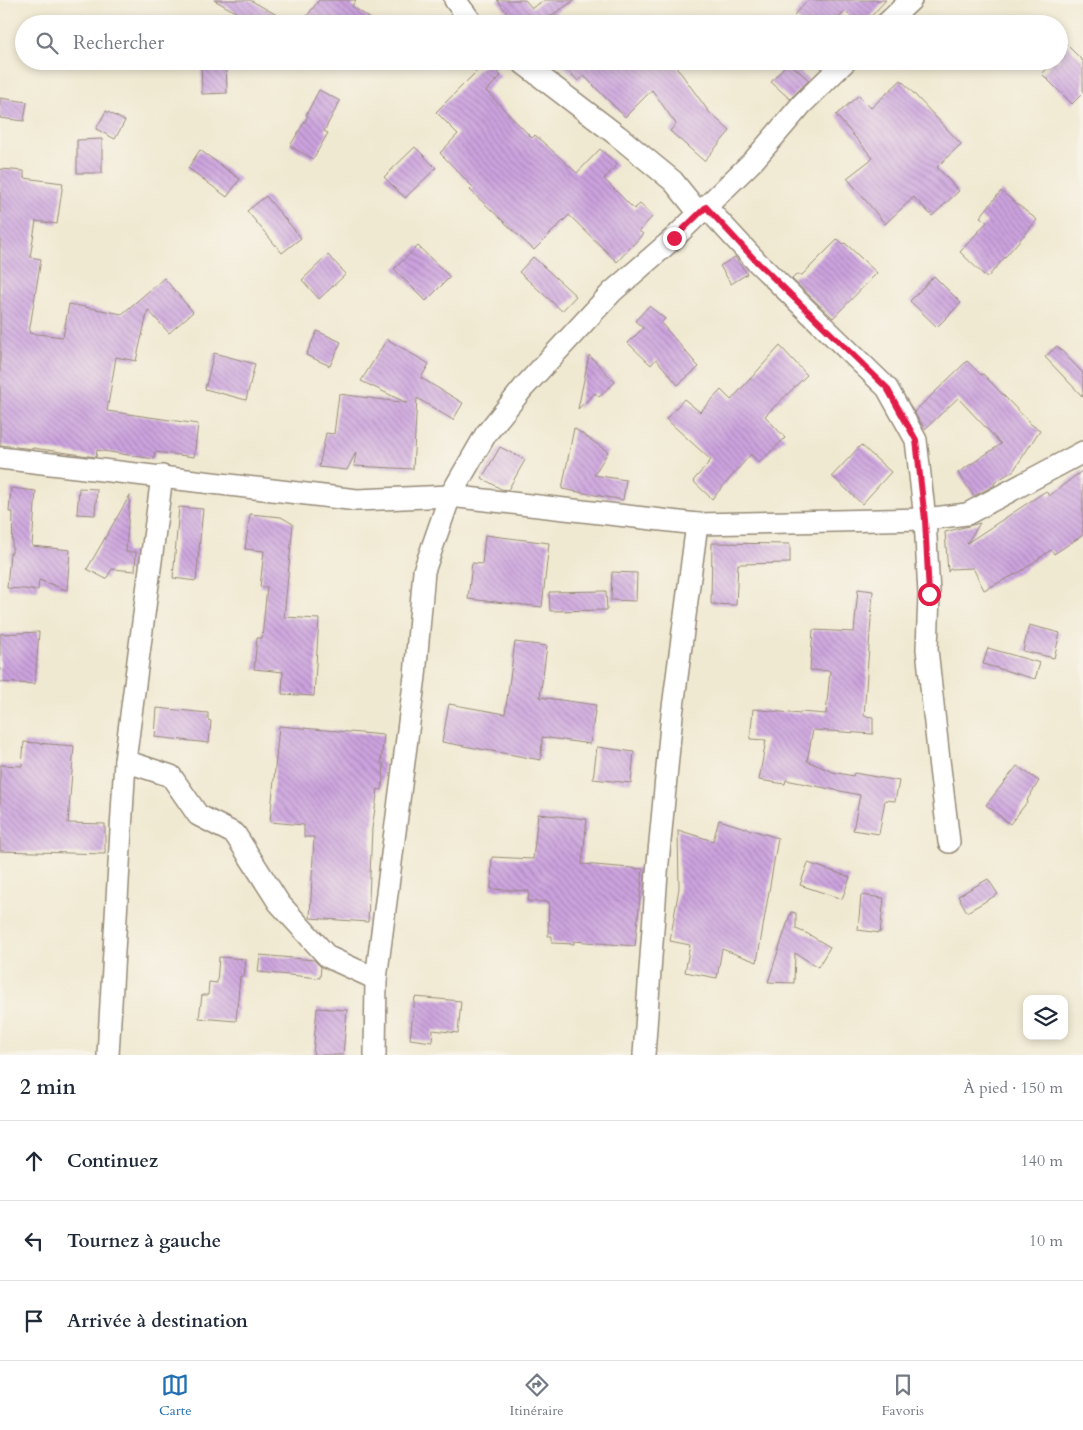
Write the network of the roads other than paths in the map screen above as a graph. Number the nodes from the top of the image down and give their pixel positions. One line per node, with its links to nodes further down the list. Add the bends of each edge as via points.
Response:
1 (455, 0): 3 (street)
2 (911, 0): 4 (street)
3 (466, 15)
4 (895, 15)
5 (532, 70): 7 (street, via 618,136)
6 (837, 70): 7 (street)
7 (703, 210): 11 (street, via 612,292 524,387 486,434); 12 (street, via 887,388 916,440)
8 (1083, 452): 12 (street, via 967,514)
9 (0, 458): 10 (street)
10 (162, 476): 11 (street, via 357,500); 14 (street)
11 (450, 496): 13 (street); 16 (street, via 424,571 415,676)
12 (925, 520): 13 (street); 15 (street, via 928,649)
13 (697, 524): 19 (street, via 671,725)
14 (125, 761): 16 (street, via 171,776 198,815 235,834 279,903 328,957); 17 (street)
15 (949, 842)
16 (376, 979): 18 (street)
17 (108, 1055)
18 (375, 1055)
19 (644, 1055)

